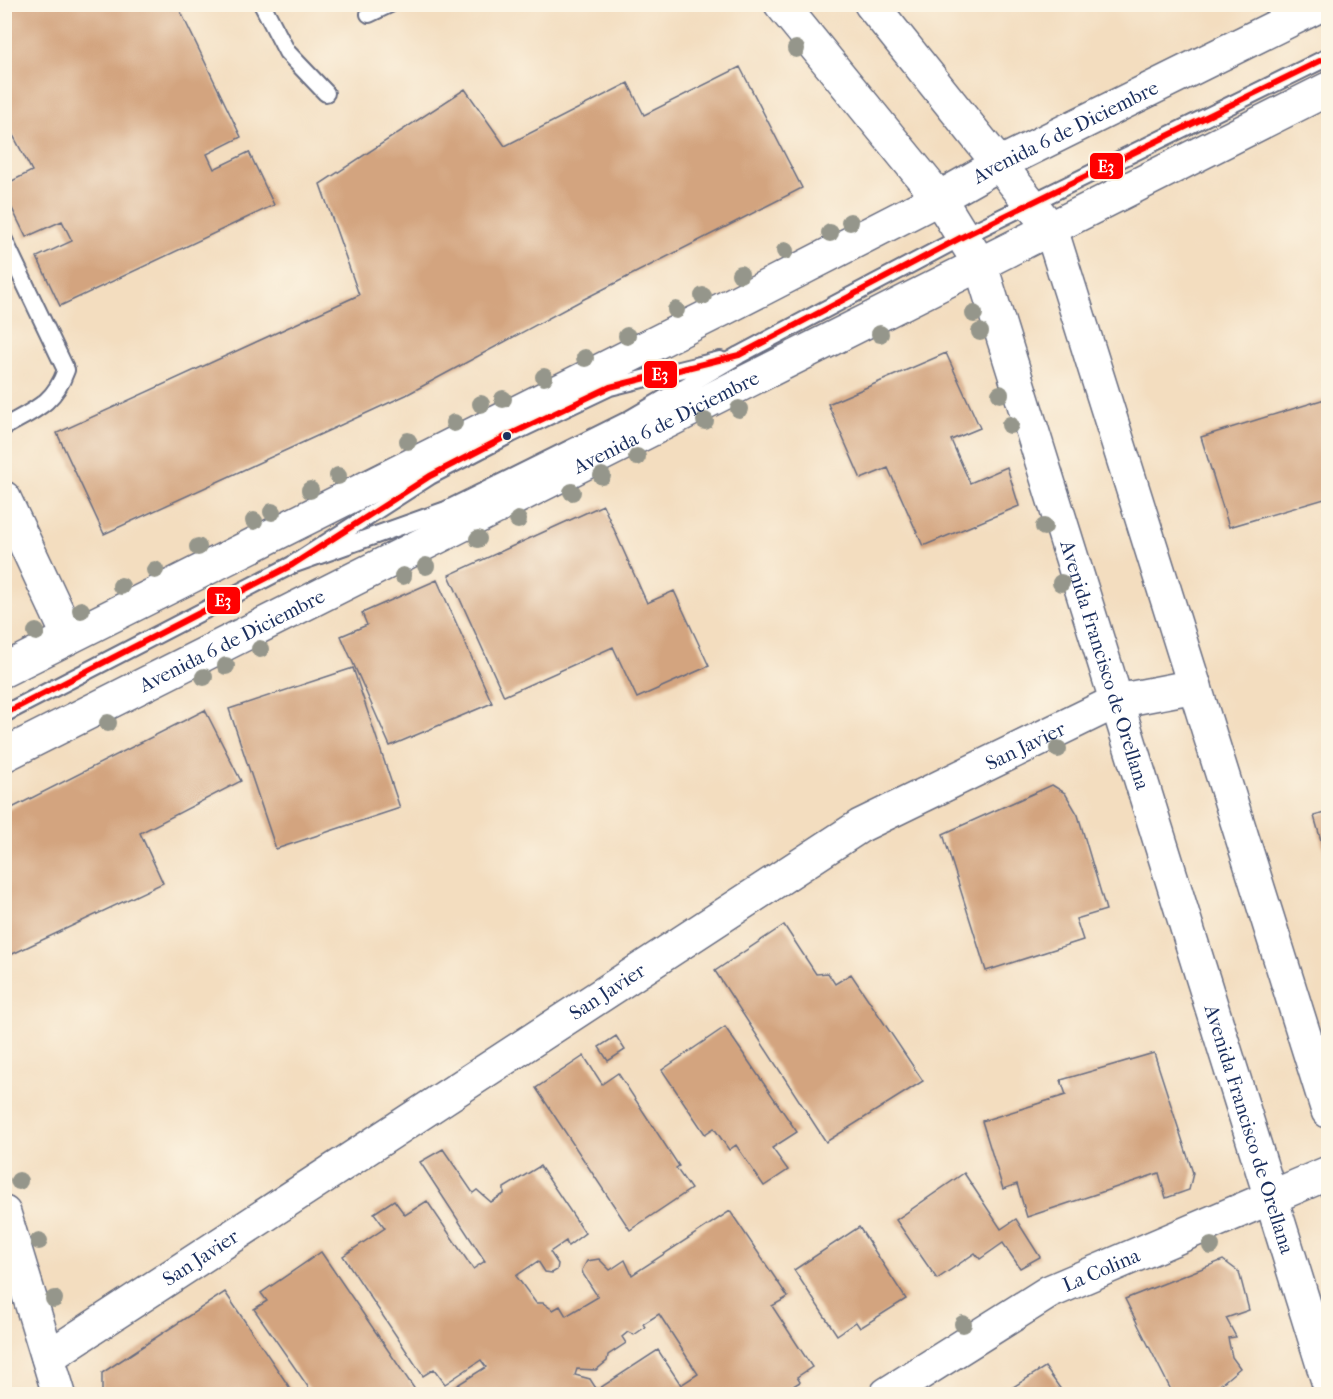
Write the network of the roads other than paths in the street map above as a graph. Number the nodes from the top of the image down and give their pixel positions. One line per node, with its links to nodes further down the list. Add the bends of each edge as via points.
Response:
1 (262, 4): 10 (lane, via 287,51)
2 (390, 4): 6 (lane)
3 (781, 4): 12 (main road, Avenida Francisco de Orellana)
4 (871, 4): 11 (main road)
5 (1322, 4): 7 (main road, Avenida 6 de Diciembre)
6 (369, 14)
7 (1276, 15): 11 (main road, Avenida 6 de Diciembre)
8 (1329, 57): 13 (lane)
9 (1329, 89): 14 (main road, Avenida 6 de Diciembre)
10 (326, 93)
11 (999, 164): 12 (main road, Avenida 6 de Diciembre); 13 (main road)
12 (939, 198): 15 (main road, Avenida Francisco de Orellana); 22 (main road, Avenida 6 de Diciembre)
13 (1030, 203): 14 (main road); 15 (lane)
14 (1051, 229): 17 (main road, Avenida 6 de Diciembre); 24 (main road)
15 (962, 237): 17 (main road, Avenida Francisco de Orellana); 18 (lane)
16 (4, 240): 19 (lane, via 66,370 60,388 48,402)
17 (981, 266): 25 (main road, Avenida Francisco de Orellana); 27 (main road, Avenida 6 de Diciembre)
18 (739, 355): 21 (lane, via 628,420 446,510); 21 (lane, via 610,387 590,396 430,476)
19 (4, 427)
20 (4, 498): 22 (main road)
21 (292, 565): 26 (lane)
22 (69, 637): 23 (main road, Avenida 6 de Diciembre)
23 (4, 670)
24 (1195, 686): 25 (main road, San Javier); 28 (main road)
25 (1117, 701): 30 (main road, Avenida Francisco de Orellana); 32 (main road, San Javier, via 860,826)
26 (4, 714)
27 (4, 756)
28 (1329, 1111)
29 (1329, 1173): 30 (main road, La Colina)
30 (1273, 1197): 33 (main road, Avenida Francisco de Orellana); 35 (main road, La Colina, via 1049,1292)
31 (4, 1213): 32 (main road)
32 (48, 1357): 34 (main road)
33 (1329, 1381)
34 (59, 1395)
35 (887, 1395)

